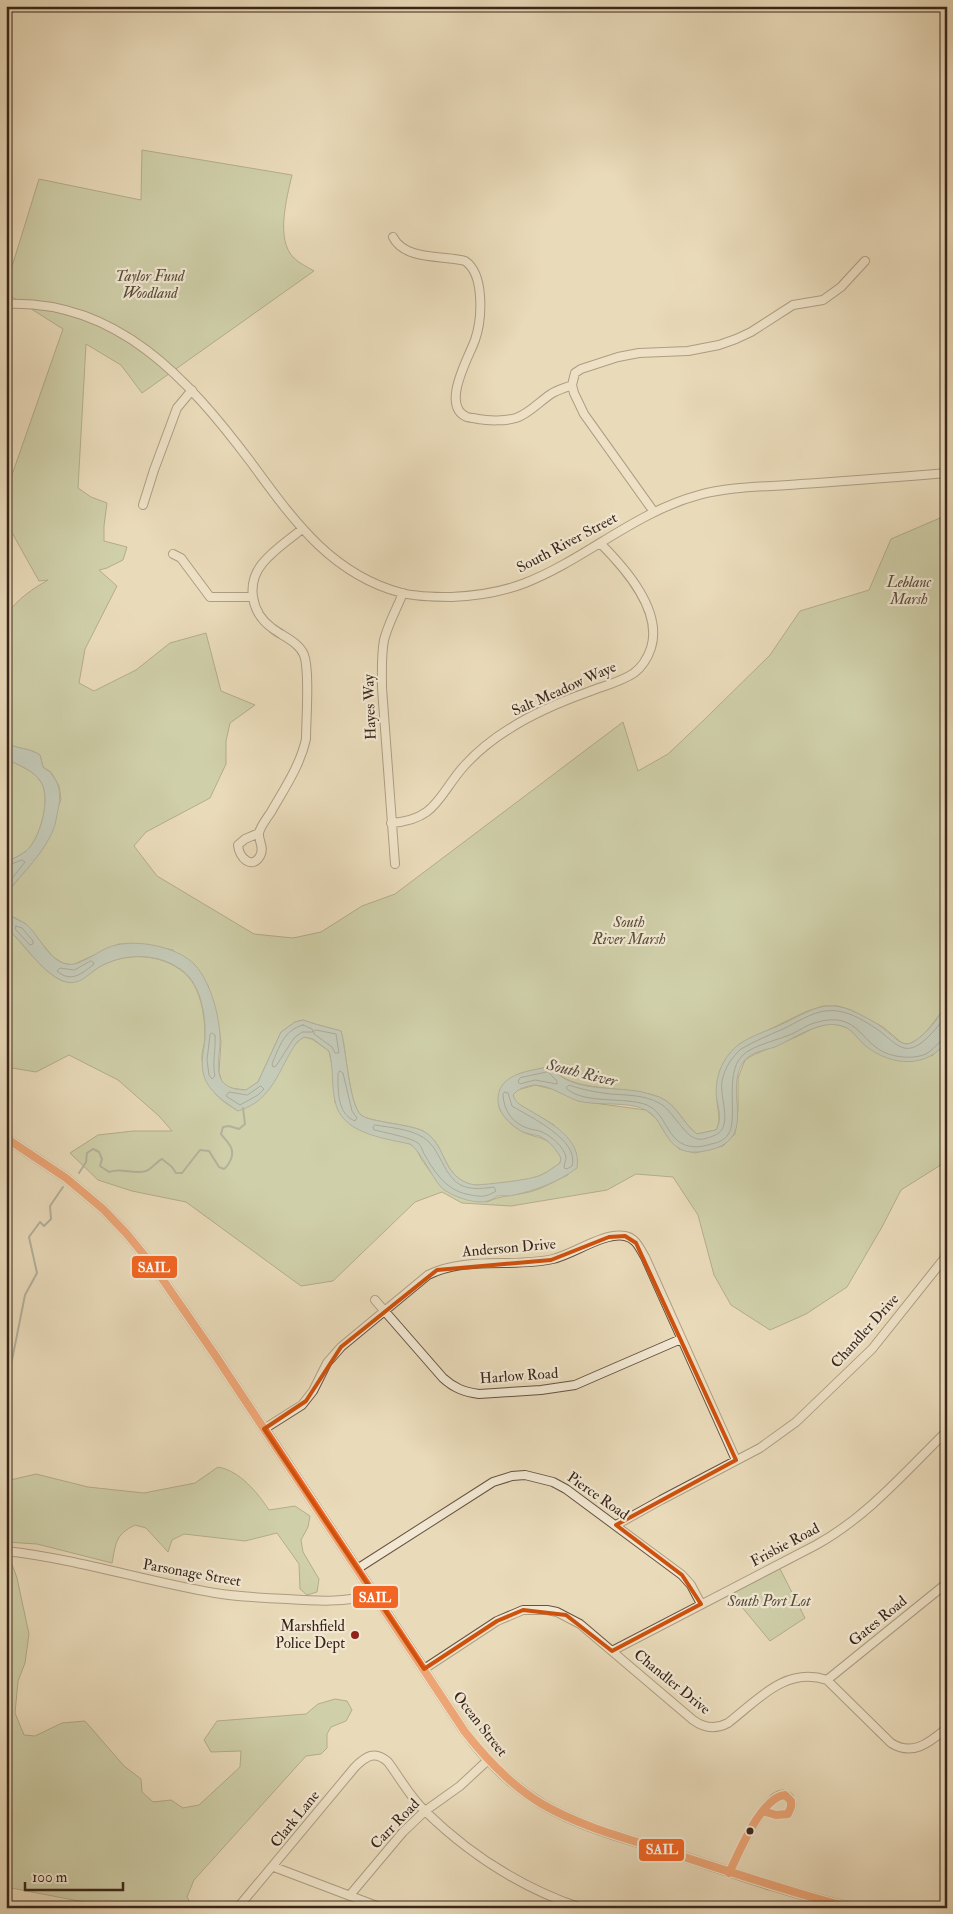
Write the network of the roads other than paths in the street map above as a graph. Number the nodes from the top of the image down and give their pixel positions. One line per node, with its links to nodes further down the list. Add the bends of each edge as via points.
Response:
1 (393, 237): 4 (street, via 417,254 465,261 477,278 480,288 478,326 456,390 458,407 466,417 482,420 518,417 552,393)
2 (865, 262): 4 (street, via 823,300 793,305 736,339 688,352 618,357 581,369 575,373)
3 (6, 304): 5 (street, South River Street, via 56,308 100,321 136,342)
4 (572, 386): 8 (street, via 584,414)
5 (192, 390): 7 (street, via 177,408); 9 (street, South River Street)
6 (947, 473): 8 (street, South River Street, via 720,491 700,494)
7 (143, 505)
8 (654, 512): 10 (street, South River Street)
9 (302, 529): 12 (street, South River Street, via 325,552 358,576); 13 (street, via 260,566)
10 (600, 543): 12 (street, South River Street, via 544,575 501,591 461,597); 14 (street, Salt Meadow Waye, via 630,576 648,611 653,638 641,666 627,677 540,711 507,730 464,766 423,816 408,822)
11 (173, 554): 13 (street, via 181,558 210,596)
12 (403, 593): 14 (street, Hayes Way, via 387,632 383,654 382,688)
13 (252, 597): 15 (street, via 265,623 301,649 306,673 304,747)
14 (391, 823): 16 (street, Hayes Way)
15 (259, 832)
16 (395, 864)
17 (6, 1138): 22 (main road, Ocean Street, via 66,1178 126,1233 167,1284)
18 (947, 1255): 24 (street, Chandler Drive, via 872,1349 796,1422 760,1448)
19 (375, 1300): 20 (street, Harlow Road)
20 (385, 1312): 21 (street, Harlow Road, via 449,1384 479,1394 575,1384); 21 (street, Anderson Drive, via 422,1279 438,1270 454,1266 551,1260 610,1237 625,1236 632,1238 640,1249); 22 (street, Anderson Drive, via 333,1356 306,1401)
21 (681, 1339): 24 (street, Anderson Drive)
22 (264, 1429): 27 (main road, Ocean Street)
23 (947, 1431): 30 (street, Frisbie Road, via 840,1530)
24 (736, 1460): 25 (street, Chandler Drive)
25 (616, 1526): 27 (street, Pierce Road, via 560,1485 538,1477 512,1476 483,1486); 30 (street, Pierce Road, via 682,1575)
26 (6, 1551): 29 (street, Parsonage Street, via 45,1556 216,1593 316,1601 353,1600)
27 (357, 1569): 29 (main road, Ocean Street)
28 (947, 1583): 33 (street, Gates Road)
29 (374, 1594): 32 (main road, Ocean Street)
30 (702, 1604): 31 (street, Frisbie Road)
31 (612, 1651): 32 (street, Chandler Drive, via 566,1615 547,1610 524,1610 497,1621); 33 (street, Chandler Drive, via 704,1727 728,1723 780,1683 805,1677)
32 (424, 1669): 35 (main road, Ocean Street, via 465,1732)
33 (827, 1680): 34 (street, via 900,1748 921,1747)
34 (947, 1728)
35 (488, 1760): 36 (street, Carr Road, via 460,1786); 39 (main road, Ocean Street, via 516,1786 565,1816)
36 (425, 1811): 38 (street, Clark Lane, via 388,1762 374,1755 363,1758); 40 (street, Carr Road); 43 (street, via 464,1846 514,1879)
37 (763, 1811): 39 (street)
38 (274, 1867): 40 (street); 41 (street, Clark Lane)
39 (729, 1873): 44 (main road, Ocean Street)
40 (350, 1895): 42 (street)
41 (240, 1905)
42 (382, 1908)
43 (581, 1908)
44 (852, 1908)

